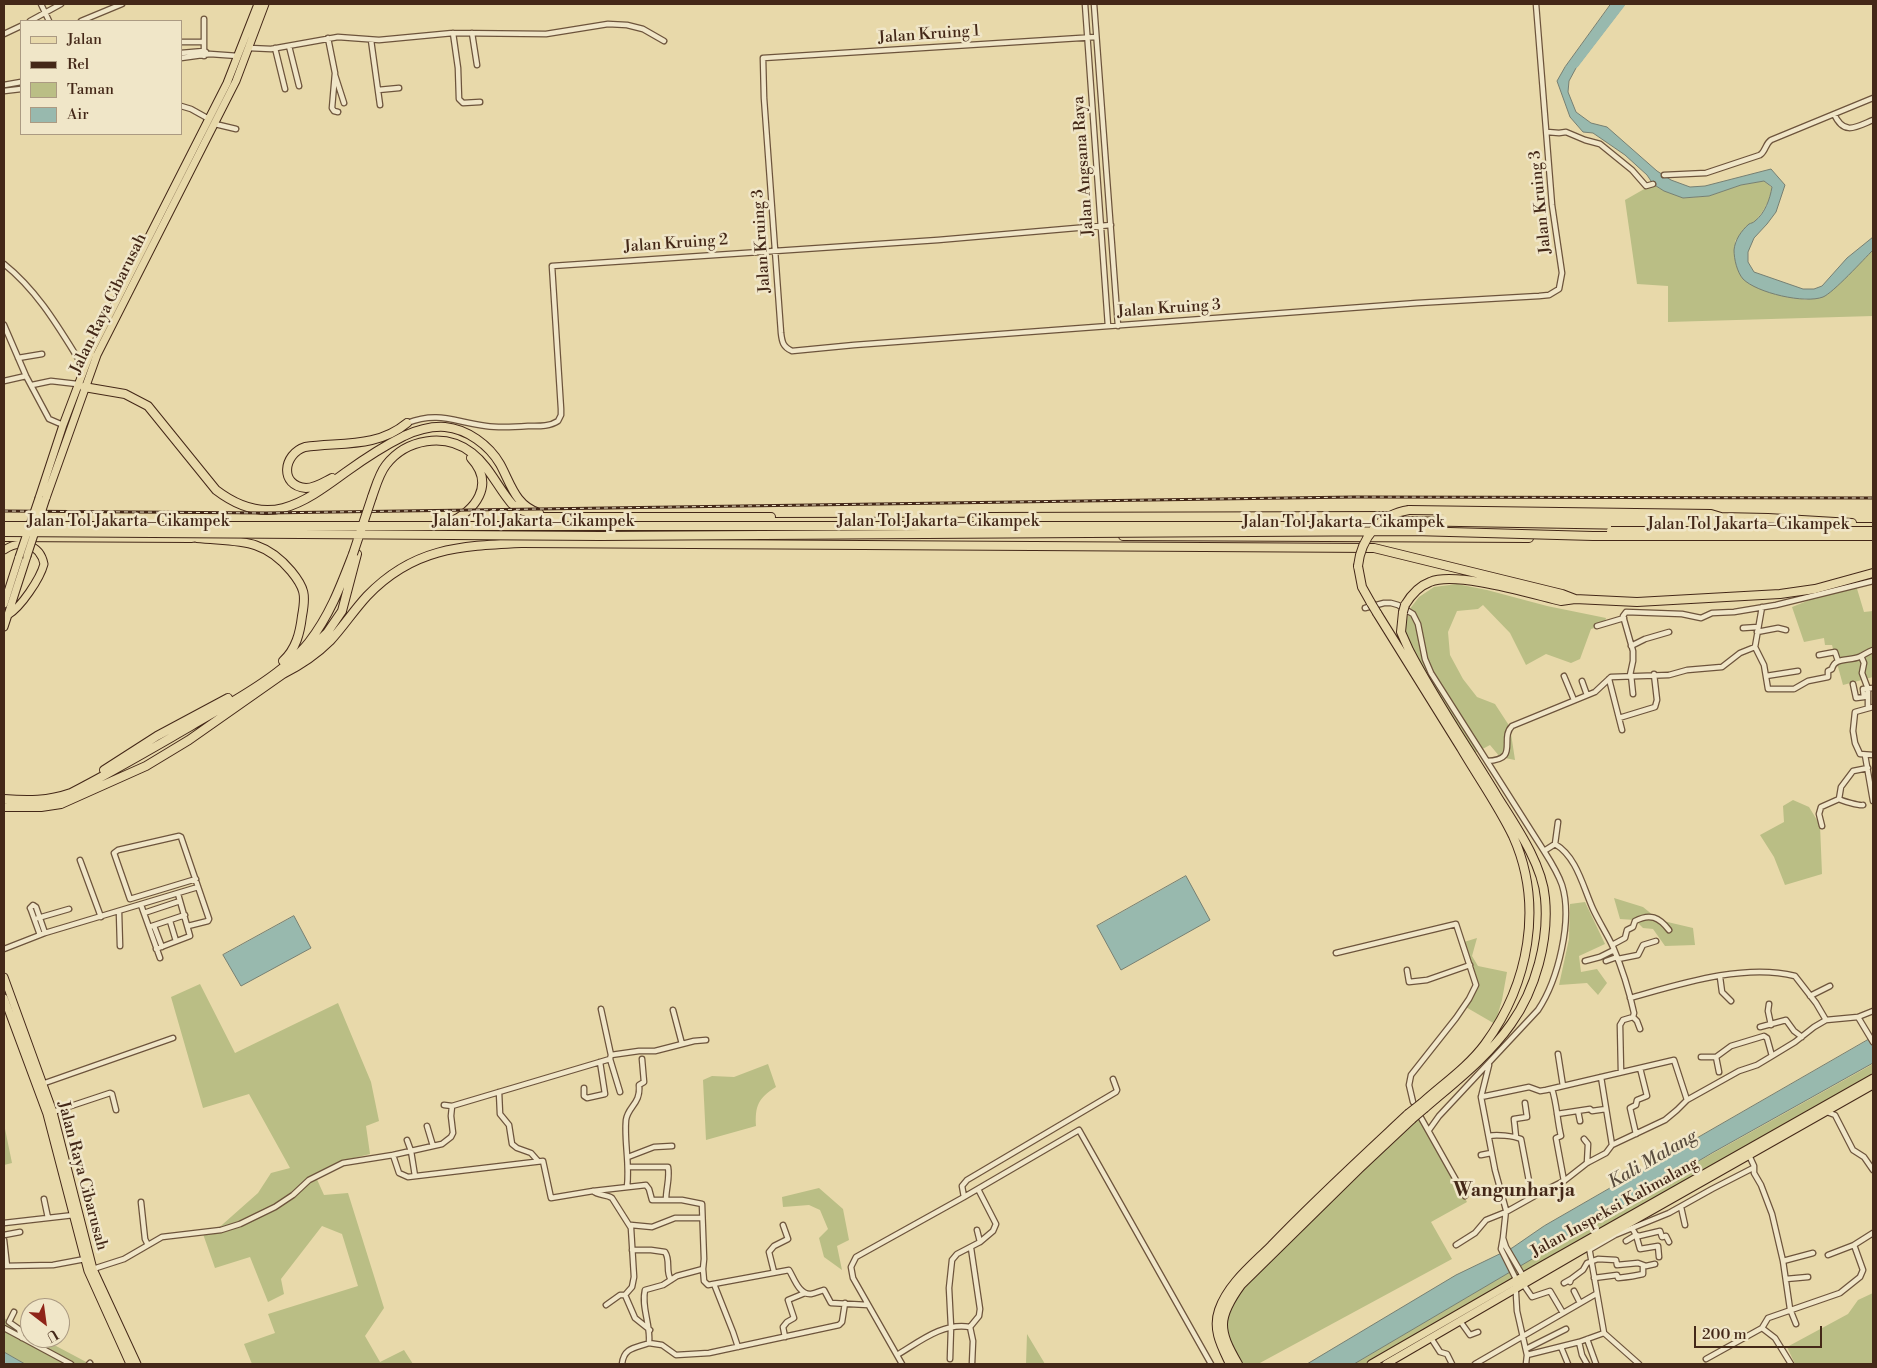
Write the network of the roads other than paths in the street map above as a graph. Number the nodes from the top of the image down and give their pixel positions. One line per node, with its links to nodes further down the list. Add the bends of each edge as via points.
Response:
1 (42, 4): 9 (street)
2 (61, 4): 9 (street)
3 (122, 4): 13 (street)
4 (258, 4): 30 (main road, Jalan Raya Cibarusah)
5 (265, 4): 26 (main road, Jalan Raya Cibarusah)
6 (1085, 4): 18 (street, Jalan Angsana Raya)
7 (1094, 4): 19 (street, Jalan Angsana Raya)
8 (1536, 4): 53 (street, Jalan Kruing 3)
9 (45, 13): 11 (street); 12 (street)
10 (204, 19): 24 (street)
11 (32, 20)
12 (48, 20)
13 (84, 20)
14 (20, 26): 17 (street)
15 (454, 33): 16 (street); 21 (street); 44 (street, via 459,99 463,103)
16 (472, 33): 22 (street, via 546,34 608,24 649,31); 33 (street)
17 (4, 34)
18 (1087, 37): 19 (street, Jalan Kruing 1); 32 (street, Jalan Kruing 1); 57 (street, Jalan Angsana Raya)
19 (1096, 37): 56 (street, Jalan Angsana Raya)
20 (328, 38): 21 (street); 25 (street); 34 (street)
21 (371, 40): 41 (street)
22 (664, 41)
23 (182, 42): 24 (street)
24 (204, 42): 29 (street)
25 (289, 46): 27 (street); 37 (street)
26 (249, 48): 27 (street); 51 (main road, Jalan Raya Cibarusah, via 236,81)
27 (275, 48): 39 (street)
28 (182, 53): 29 (street)
29 (206, 54): 30 (street); 31 (street)
30 (238, 56): 51 (main road, Jalan Raya Cibarusah)
31 (182, 58)
32 (763, 58): 58 (street, Jalan Kruing 3)
33 (477, 65)
34 (335, 76): 45 (street); 48 (street, via 332,108)
35 (20, 82): 36 (street)
36 (4, 86)
37 (299, 86)
38 (20, 88): 42 (street)
39 (285, 88)
40 (399, 88): 41 (street)
41 (378, 90): 46 (street)
42 (4, 91)
43 (1873, 98): 49 (street)
44 (480, 102)
45 (344, 103)
46 (380, 105)
47 (182, 106): 51 (street)
48 (338, 112)
49 (1834, 114): 50 (street, via 1848,129); 54 (street, via 1771,140 1762,154 1726,167 1706,173)
50 (1873, 120)
51 (212, 121): 52 (street); 67 (main road, Jalan Raya Cibarusah, via 106,320)
52 (236, 130)
53 (1547, 132): 55 (street, via 1566,132 1600,144 1639,176 1646,186); 62 (street, Jalan Kruing 3, via 1552,205 1562,273 1560,286 1553,293)
54 (1664, 175)
55 (1653, 184)
56 (1111, 225): 57 (street, Jalan Kruing 2); 62 (street, Jalan Angsana Raya)
57 (1101, 226): 58 (street, Jalan Kruing 2); 61 (street, Jalan Angsana Raya)
58 (776, 250): 61 (street, Jalan Kruing 3, via 782,337 784,346 792,351); 72 (street, Jalan Kruing 2, via 552,266 561,409 557,422 499,427 429,417)
59 (4, 264): 67 (street, via 50,314)
60 (4, 325): 63 (street)
61 (1108, 326): 62 (street, Jalan Kruing 3)
62 (1118, 326)
63 (11, 342): 64 (street); 66 (street)
64 (4, 344)
65 (42, 354): 66 (street)
66 (18, 358): 68 (street)
67 (87, 369): 71 (main road, Jalan Raya Cibarusah)
68 (26, 376): 69 (street); 70 (street)
69 (4, 380)
70 (32, 385): 71 (street, via 51,381); 73 (street, via 49,418)
71 (81, 386): 73 (main road, Jalan Raya Cibarusah); 74 (highway, via 125,394 148,406 216,490 248,508 290,507 316,494); 76 (main road, Jalan Raya Cibarusah)
72 (407, 423): 74 (highway, via 373,441 300,448 289,459 287,474 292,482 305,488)
73 (63, 424): 76 (main road, Jalan Raya Cibarusah)
74 (348, 470): 77 (highway, via 392,442 419,430 452,428 477,440 490,451 522,504)
75 (373, 497): 77 (highway, via 385,466 396,455 421,442 441,441 456,444 472,453 504,495 521,510 539,517); 79 (highway, via 386,473 405,454 425,446 453,448 467,454 476,464 481,476 481,491 474,506); 89 (highway, bridge)
76 (42, 498): 90 (main road, Jalan Raya Cibarusah, bridge)
77 (554, 517): 78 (highway, via 1336,515 1711,520)
78 (1721, 517): 81 (highway, via 1848,522); 94 (highway, bridge, via 1643,512 1409,510 1388,517 1364,542 1358,566)
79 (448, 523): 80 (highway, Jalan Tol Jakarta–Cikampek); 81 (highway, Jalan Tol Jakarta–Cikampek, via 1403,521)
80 (4, 524): 83 (highway, bridge, via 1415,526 1593,531)
81 (1859, 527): 82 (highway, Jalan Tol Jakarta–Cikampek)
82 (1873, 527)
83 (1873, 531)
84 (4, 532): 87 (highway, bridge, via 600,536 1414,531)
85 (4, 537): 86 (highway, Jalan Tol Jakarta–Cikampek)
86 (191, 538): 87 (highway, Jalan Tol Jakarta–Cikampek, via 227,535); 132 (highway, via 246,543 269,549 278,556 300,582 304,592 304,610 297,641 288,656 268,673 157,736)
87 (1873, 538)
88 (4, 550): 96 (main road, via 13,545 32,545 39,550 44,564 29,591)
89 (355, 554): 111 (highway, via 346,597 338,616 327,633); 132 (highway, via 332,607 318,631 296,656 216,711)
90 (23, 557): 93 (main road, Jalan Raya Cibarusah); 96 (main road, Jalan Raya Cibarusah)
91 (1873, 581): 92 (highway, via 1780,594 1637,602); 95 (street)
92 (1574, 599): 111 (highway, via 1374,548 483,545 435,552 385,579 319,651); 225 (highway, via 1561,601 1450,578 1424,585 1411,596 1404,608 1401,632 1409,650 1523,839 1541,879 1545,897 1544,938 1536,974 1512,1023 1474,1066)
93 (4, 604)
94 (1368, 606): 130 (street, via 1391,603 1413,614 1428,667); 225 (highway, bridge, via 1377,613 1503,817 1519,854 1527,886 1529,905 1525,957 1509,1007 1484,1045)
95 (1762, 607): 97 (street, via 1712,613 1701,618 1626,612); 101 (street)
96 (8, 615): 99 (main road, Jalan Raya Cibarusah)
97 (1624, 618): 98 (street); 104 (street)
98 (1596, 626)
99 (4, 627)
100 (1743, 628): 101 (street)
101 (1757, 630): 102 (street); 105 (street)
102 (1786, 630)
103 (1669, 632): 104 (street)
104 (1631, 646): 114 (street)
105 (1755, 647): 112 (street, via 1740,653 1722,667 1669,675); 116 (street)
106 (1873, 650): 108 (street)
107 (1819, 655): 109 (street, via 1835,652)
108 (1861, 656): 109 (street); 121 (street, via 1864,663 1862,674)
109 (1838, 661): 116 (street, via 1828,671 1828,678 1808,680 1794,689 1768,689)
110 (1798, 671): 113 (street)
111 (283, 674): 137 (highway, via 146,766 61,804)
112 (1654, 674): 114 (street); 126 (street, via 1655,707)
113 (1781, 674): 116 (street); 118 (street)
114 (1631, 675): 117 (street); 122 (street)
115 (1564, 676): 124 (street)
116 (1766, 676)
117 (1609, 679): 123 (street); 126 (street)
118 (1781, 680)
119 (1582, 681): 123 (street)
120 (1853, 684): 121 (street, via 1856,698 1864,697 1863,689)
121 (1870, 688): 125 (street, via 1866,702)
122 (1633, 694)
123 (1587, 695): 124 (street)
124 (1574, 700): 130 (street, via 1512,726 1508,733 1507,753)
125 (1871, 708): 128 (street, via 1854,715 1855,743 1860,754)
126 (1619, 718): 127 (street)
127 (1622, 730)
128 (1865, 755): 129 (street); 131 (street)
129 (1873, 755)
130 (1487, 761): 141 (street)
131 (1868, 768): 134 (street, via 1850,774 1841,787); 135 (street)
132 (88, 784): 133 (highway, via 57,798)
133 (4, 799)
134 (1839, 799): 136 (street); 139 (street, via 1821,807)
135 (1873, 801)
136 (1863, 805)
137 (4, 807)
138 (1558, 822): 140 (street)
139 (1822, 826)
140 (1555, 844): 141 (street); 162 (street, via 1579,872 1595,914)
141 (1544, 851): 203 (street, via 1557,872 1564,895 1564,933 1557,967 1538,1010)
142 (80, 860): 152 (street)
143 (196, 879): 143 (street, via 180,837 114,853 130,899); 144 (street)
144 (198, 887): 145 (street); 155 (street, via 209,920)
145 (178, 894): 146 (street); 147 (street)
146 (180, 901): 150 (street); 151 (street)
147 (142, 905): 149 (street); 150 (street)
148 (69, 909): 157 (street, via 37,919)
149 (119, 912): 152 (street); 160 (street)
150 (144, 913): 154 (street)
151 (185, 916): 153 (street); 155 (street)
152 (101, 917): 157 (street)
153 (170, 920): 154 (street); 158 (street)
154 (152, 926): 161 (street)
155 (188, 926): 158 (street, via 190,936)
156 (1669, 930): 162 (street, via 1652,916 1640,918)
157 (43, 934): 163 (street)
158 (176, 941): 161 (street)
159 (1656, 941): 166 (street, via 1643,945 1638,955)
160 (120, 946)
161 (159, 948): 165 (street)
162 (1613, 948): 166 (street); 167 (street, via 1600,957)
163 (4, 949)
164 (1336, 952): 169 (street, via 1456,924)
165 (160, 958)
166 (1618, 958): 168 (street); 178 (street)
167 (1585, 961)
168 (1606, 961)
169 (1470, 965): 170 (street, via 1427,980 1410,982); 221 (street, via 1476,985 1456,1018 1412,1074 1409,1085)
170 (1407, 970)
171 (4, 977): 175 (main road, Jalan Raya Cibarusah)
172 (1720, 977): 176 (street, via 1750,971 1787,974 1795,976); 178 (street); 179 (street, via 1722,992)
173 (4, 982): 175 (main road, Jalan Raya Cibarusah)
174 (1830, 986): 176 (street)
175 (6, 991): 184 (main road, Jalan Raya Cibarusah); 212 (main road, Jalan Raya Cibarusah)
176 (1810, 996): 187 (street)
177 (4, 998): 184 (main road, Jalan Raya Cibarusah)
178 (1630, 998): 185 (street)
179 (1731, 1001)
180 (1769, 1004): 188 (street)
181 (601, 1009): 199 (street)
182 (673, 1010): 195 (street)
183 (1873, 1011): 186 (street)
184 (7, 1013): 271 (main road, Jalan Raya Cibarusah, via 47,1114)
185 (1632, 1017): 190 (street); 205 (street, via 1620,1025)
186 (1858, 1017): 187 (street); 194 (street)
187 (1826, 1020): 191 (street)
188 (1772, 1025): 189 (street); 191 (street, via 1786,1020)
189 (1760, 1027)
190 (1640, 1029)
191 (1802, 1037): 198 (street)
192 (173, 1038): 212 (street)
193 (706, 1040): 195 (street)
194 (1872, 1040)
195 (682, 1044): 199 (street)
196 (1558, 1054): 214 (street)
197 (1701, 1056): 200 (street)
198 (1772, 1056): 200 (street, via 1764,1036 1731,1046); 220 (street)
199 (611, 1057): 202 (street); 218 (street)
200 (1716, 1057): 206 (street)
201 (642, 1059): 250 (street, via 644,1082 639,1085 640,1095 626,1120)
202 (600, 1062): 215 (street, via 605,1094 587,1098); 217 (street)
203 (1489, 1063): 207 (street); 211 (street)
204 (1640, 1068): 205 (street); 220 (street, via 1674,1060); 237 (street, via 1647,1096 1630,1108)
205 (1621, 1072): 208 (street)
206 (1720, 1072)
207 (1477, 1076): 211 (street); 236 (street)
208 (1601, 1077): 214 (street); 226 (street)
209 (1873, 1078): 232 (main road, Jalan Inspeksi Kalimalang)
210 (1113, 1079): 263 (street, via 1116,1092 967,1180 962,1186)
211 (1484, 1079): 219 (street)
212 (42, 1084): 229 (main road, Jalan Raya Cibarusah)
213 (1873, 1085): 230 (main road, Jalan Inspeksi Kalimalang)
214 (1563, 1086): 216 (street)
215 (584, 1088)
216 (1552, 1088): 219 (street, via 1540,1091 1520,1088); 231 (street)
217 (499, 1092): 224 (street); 251 (street, via 500,1114 509,1125 512,1144 531,1153)
218 (620, 1092)
219 (1481, 1097): 238 (street)
220 (1687, 1100): 237 (street, via 1670,1116)
221 (1413, 1102)
222 (1525, 1102): 239 (street, via 1527,1117 1514,1119)
223 (444, 1105): 224 (street)
224 (452, 1106): 243 (street, via 453,1133 442,1144)
225 (1423, 1106): 233 (highway, bridge)
226 (1606, 1109): 228 (street); 242 (street)
227 (116, 1110): 229 (street, via 110,1093)
228 (1578, 1111): 231 (street); 234 (street)
229 (52, 1112): 306 (main road, Jalan Raya Cibarusah)
230 (1827, 1112): 232 (main road, Jalan Inspeksi Kalimalang); 255 (street, via 1834,1115 1853,1150 1864,1157)
231 (1557, 1114): 258 (street, via 1561,1137 1556,1138)
232 (1816, 1115): 247 (main road, Jalan Inspeksi Kalimalang)
233 (1414, 1117): 236 (street); 354 (highway, via 1241,1285 1231,1299 1222,1326)
234 (1580, 1121)
235 (427, 1126): 243 (street)
236 (1429, 1130): 264 (street)
237 (1636, 1134): 242 (street)
238 (1489, 1136): 239 (street); 246 (street)
239 (1516, 1137): 257 (street, via 1521,1139)
240 (1584, 1139): 252 (street, via 1588,1144)
241 (406, 1140): 245 (street)
242 (1612, 1145): 252 (street, via 1606,1153)
243 (434, 1146): 245 (street)
244 (672, 1146): 250 (street, via 654,1147)
245 (411, 1151): 248 (street); 256 (street)
246 (1492, 1153): 249 (street); 270 (street)
247 (1748, 1153): 254 (street); 262 (main road, Jalan Inspeksi Kalimalang); 310 (main road, Jalan Inspeksi Kalimalang)
248 (393, 1155): 256 (street, via 399,1173); 290 (street, via 350,1161 333,1167 309,1180 274,1207 240,1224 221,1230 162,1237)
249 (1481, 1155)
250 (628, 1158): 253 (street)
251 (538, 1161): 256 (street); 261 (street, via 544,1164 551,1198)
252 (1587, 1163): 258 (street)
253 (629, 1167): 259 (street); 266 (street, via 668,1167)
254 (1753, 1168): 268 (street); 302 (street, via 1772,1214)
255 (1873, 1170)
256 (416, 1176)
257 (1530, 1181)
258 (1564, 1181): 270 (street)
259 (627, 1186): 261 (street); 266 (street, via 646,1184 652,1200)
260 (978, 1189): 263 (street); 288 (street, via 996,1224 993,1232); 361 (street, via 1079,1130)
261 (593, 1191): 277 (street, via 612,1198)
262 (1684, 1192): 268 (street); 272 (main road, Jalan Inspeksi Kalimalang)
263 (964, 1196): 324 (street, via 856,1256 851,1273)
264 (1465, 1196)
265 (44, 1199): 273 (street)
266 (666, 1200): 274 (street, via 700,1202)
267 (141, 1202): 290 (street)
268 (1690, 1202): 269 (street)
269 (1681, 1207): 275 (street); 279 (street)
270 (1506, 1212): 291 (street, via 1486,1220 1476,1233); 294 (street)
271 (74, 1215): 273 (street); 300 (main road, Jalan Raya Cibarusah)
272 (1644, 1215): 275 (street); 295 (main road, Jalan Inspeksi Kalimalang)
273 (48, 1218): 276 (street)
274 (702, 1218): 277 (street, via 676,1218 652,1227); 307 (street)
275 (1647, 1222): 280 (street)
276 (4, 1223)
277 (630, 1225): 296 (street)
278 (783, 1225): 308 (street, via 788,1239 769,1252)
279 (1685, 1225)
280 (1632, 1228): 285 (street); 295 (street)
281 (977, 1230): 288 (street)
282 (20, 1232): 284 (street)
283 (1873, 1233): 292 (street)
284 (4, 1235)
285 (1636, 1236): 287 (street); 289 (street, via 1660,1231); 299 (street, via 1640,1249 1658,1246)
286 (4, 1240): 304 (street)
287 (1626, 1241)
288 (980, 1242): 293 (street)
289 (1669, 1242)
290 (148, 1245): 306 (street, via 124,1259)
291 (1456, 1245)
292 (1854, 1245): 298 (street); 325 (street, via 1863,1270 1860,1277 1833,1297)
293 (971, 1248): 330 (street, via 952,1260 949,1288); 331 (street, via 980,1309 979,1316)
294 (1504, 1248): 310 (street); 314 (street)
295 (1589, 1248): 301 (street); 310 (main road, Jalan Inspeksi Kalimalang)
296 (632, 1250): 313 (street, via 665,1252); 320 (street, via 634,1280)
297 (1813, 1253): 302 (street)
298 (1828, 1255)
299 (1659, 1257)
300 (85, 1259): 304 (street, via 53,1265); 356 (main road, Jalan Raya Cibarusah)
301 (1591, 1261): 305 (street, via 1616,1260 1618,1265 1638,1263); 311 (street); 315 (street, via 1571,1281)
302 (1783, 1261): 312 (street)
303 (1655, 1264): 305 (street)
304 (5, 1266)
305 (1643, 1266): 311 (street, via 1644,1274 1628,1278 1618,1278 1617,1275)
306 (93, 1269): 357 (main road, Jalan Raya Cibarusah)
307 (702, 1269): 313 (street); 316 (street, via 704,1281 708,1285)
308 (774, 1272): 316 (street); 318 (street, via 789,1270)
309 (1808, 1277): 312 (street)
310 (1522, 1278): 314 (main road, Jalan Inspeksi Kalimalang); 327 (street, via 1532,1297 1550,1291)
311 (1594, 1278): 319 (street)
312 (1786, 1279): 325 (street)
313 (671, 1280): 336 (street, via 645,1290)
314 (1515, 1282): 328 (main road, Jalan Inspeksi Kalimalang); 339 (street)
315 (1564, 1283)
316 (714, 1284): 346 (street)
317 (1574, 1291): 322 (street)
318 (805, 1293): 321 (street, via 824,1290 831,1303); 341 (street, via 789,1299 794,1318 783,1327)
319 (1596, 1294): 322 (street); 338 (street)
320 (625, 1295): 323 (street); 336 (street, via 635,1318)
321 (845, 1303): 324 (street); 341 (street, via 839,1325)
322 (1580, 1303): 327 (street)
323 (606, 1305)
324 (868, 1305): 350 (street)
325 (1790, 1309): 329 (street); 333 (street, via 1767,1319)
326 (14, 1312): 335 (street, via 9,1322)
327 (1562, 1313): 339 (street)
328 (1459, 1317): 337 (street, via 1470,1335); 342 (main road, Jalan Inspeksi Kalimalang); 362 (main road, Jalan Inspeksi Kalimalang)
329 (1796, 1324)
330 (951, 1327): 331 (street); 350 (street); 353 (street)
331 (970, 1327): 360 (street, via 974,1349)
332 (4, 1328): 340 (street)
333 (1762, 1328): 352 (street); 371 (street, via 1775,1338)
334 (1566, 1329): 349 (street)
335 (20, 1330)
336 (650, 1330): 345 (street)
337 (1478, 1332)
338 (1604, 1333): 343 (street); 370 (street)
339 (1523, 1336): 349 (street); 365 (street)
340 (20, 1337)
341 (784, 1338): 346 (street)
342 (1431, 1338): 363 (main road, Jalan Inspeksi Kalimalang); 364 (street)
343 (1587, 1339): 344 (street); 369 (street)
344 (1579, 1342): 347 (street); 368 (street)
345 (649, 1343): 346 (street, via 662,1345 677,1355); 358 (street, via 626,1352)
346 (738, 1347)
347 (1560, 1347): 351 (street); 367 (street)
348 (40, 1348): 355 (street)
349 (1526, 1349): 351 (street)
350 (897, 1355): 359 (street)
351 (1526, 1355): 366 (street)
352 (1706, 1358)
353 (950, 1360)
354 (1233, 1363)
355 (70, 1364)
356 (130, 1364)
357 (137, 1364)
358 (622, 1364)
359 (902, 1364)
360 (972, 1364)
361 (1211, 1364)
362 (1371, 1364)
363 (1386, 1364)
364 (1452, 1364)
365 (1475, 1364)
366 (1526, 1364)
367 (1568, 1364)
368 (1587, 1364)
369 (1596, 1364)
370 (1638, 1364)
371 (1791, 1364)

